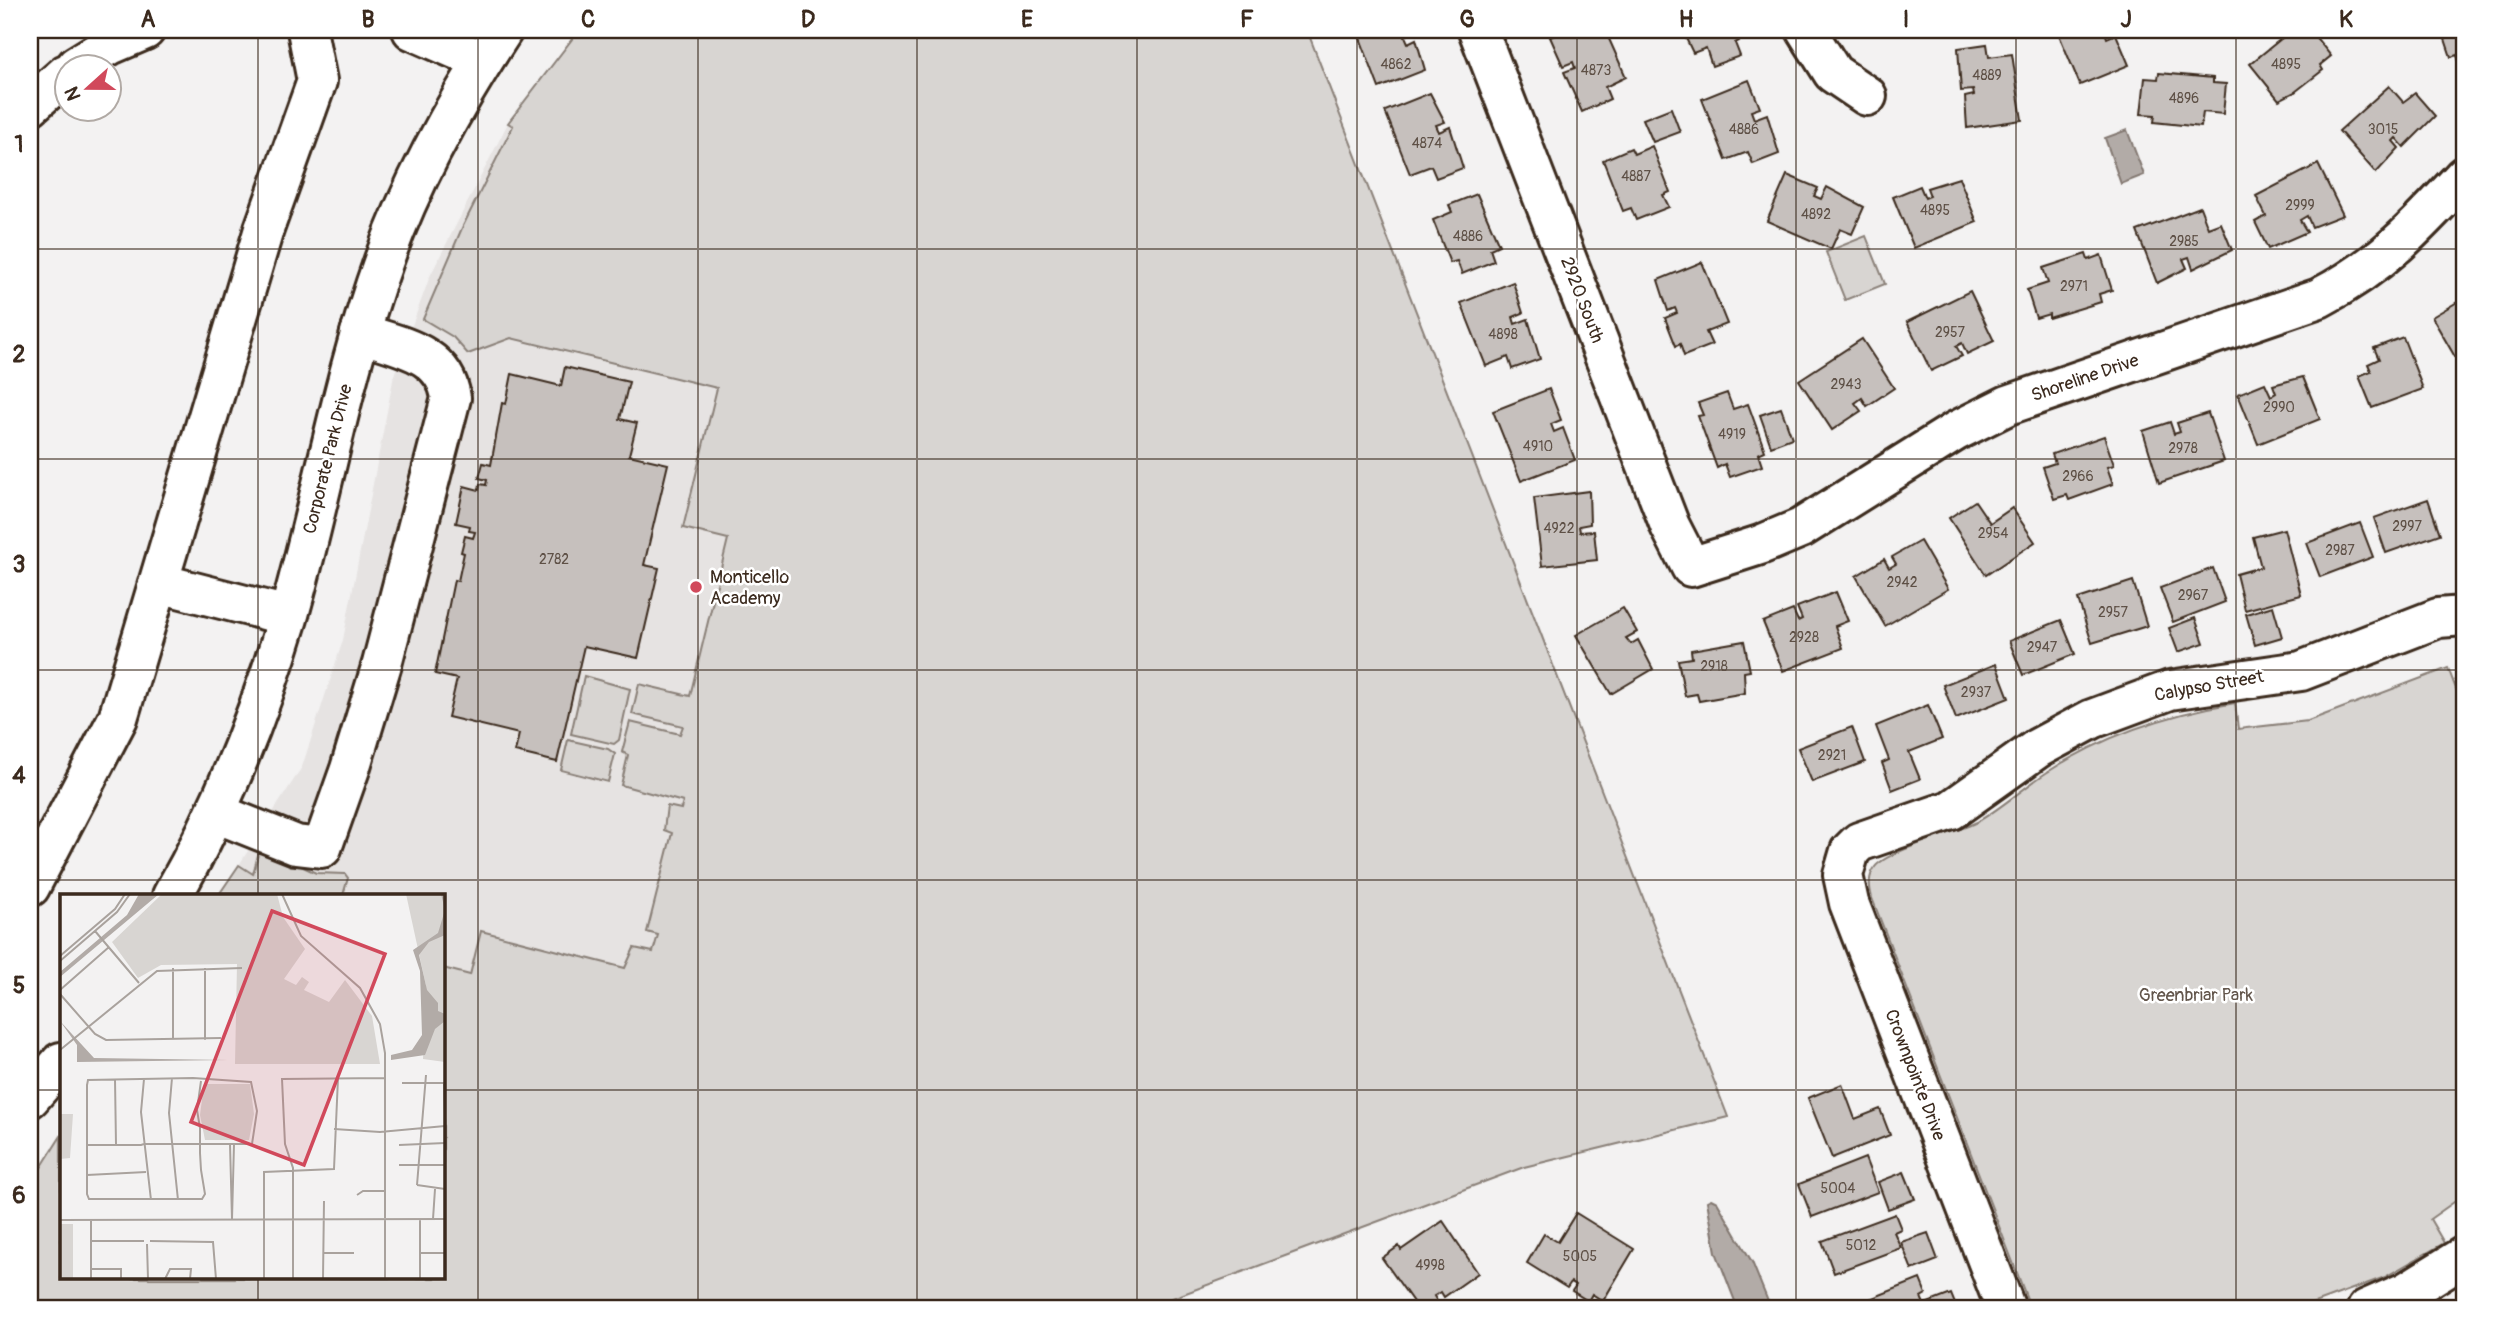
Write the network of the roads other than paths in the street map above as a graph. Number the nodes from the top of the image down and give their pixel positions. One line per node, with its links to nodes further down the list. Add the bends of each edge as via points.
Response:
1 (145, 30): 7 (street)
2 (307, 30): 15 (street, via 317,81 264,229)
3 (412, 30): 8 (street)
4 (503, 30): 8 (street, Corporate Park Drive)
5 (1478, 30): 14 (street, 2920 South, via 1670,526)
6 (1806, 30): 10 (street, via 1833,73)
7 (89, 52)
8 (483, 61): 13 (street, Corporate Park Drive, via 414,190 384,258)
9 (52, 84): 11 (street)
10 (1867, 96)
11 (30, 106)
12 (2464, 176): 14 (street, Shoreline Drive, via 2381,261 2319,298 2008,405 1956,430 1801,528)
13 (360, 333): 16 (street, Corporate Park Drive); 18 (street, via 428,357 446,375 452,398 354,756 322,848 296,845)
14 (1691, 567)
15 (159, 583): 16 (street); 20 (street, via 118,718)
16 (288, 616): 18 (street, Corporate Park Drive, via 254,721)
17 (2462, 616): 19 (street, Calypso Street, via 2438,618 2301,671 2170,690 2118,707 2039,748 1951,810)
18 (216, 813): 21 (street, Corporate Park Drive)
19 (1859, 842): 25 (street, Crownpointe Drive, via 1850,851 1843,876 1849,903)
20 (30, 887)
21 (173, 894)
22 (60, 1063): 23 (street)
23 (30, 1098)
24 (2464, 1256): 26 (street, via 2406,1292)
25 (2006, 1309)
26 (2367, 1309)

